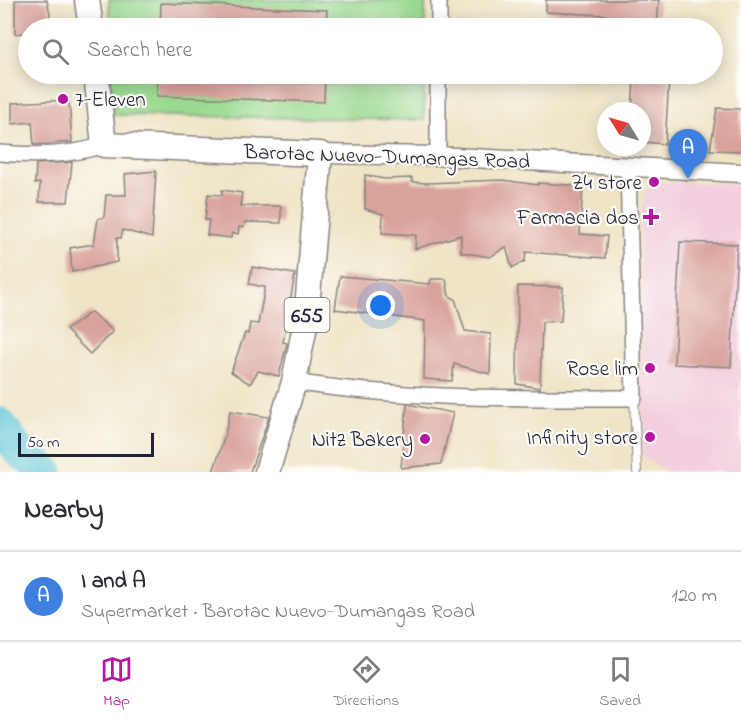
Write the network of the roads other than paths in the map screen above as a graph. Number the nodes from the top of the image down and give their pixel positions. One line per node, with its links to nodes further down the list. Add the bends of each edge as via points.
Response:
1 (87, 0): 3 (main road)
2 (439, 0): 4 (street)
3 (90, 18)
4 (439, 18)
5 (97, 84): 7 (main road)
6 (438, 84): 10 (street)
7 (104, 145): 8 (street, via 65,154); 9 (main road, Barotac Nuevo-Dumangas Road)
8 (0, 153)
9 (320, 154): 10 (street, Barotac Nuevo-Dumangas Road); 13 (main road, 655, via 306,320)
10 (438, 156): 11 (street, Barotac Nuevo-Dumangas Road)
11 (628, 168): 12 (street, Barotac Nuevo-Dumangas Road); 14 (street)
12 (741, 172)
13 (294, 382): 14 (street, via 347,390 484,398); 15 (main road, 655)
14 (634, 398): 16 (lane)
15 (267, 472)
16 (637, 472)

